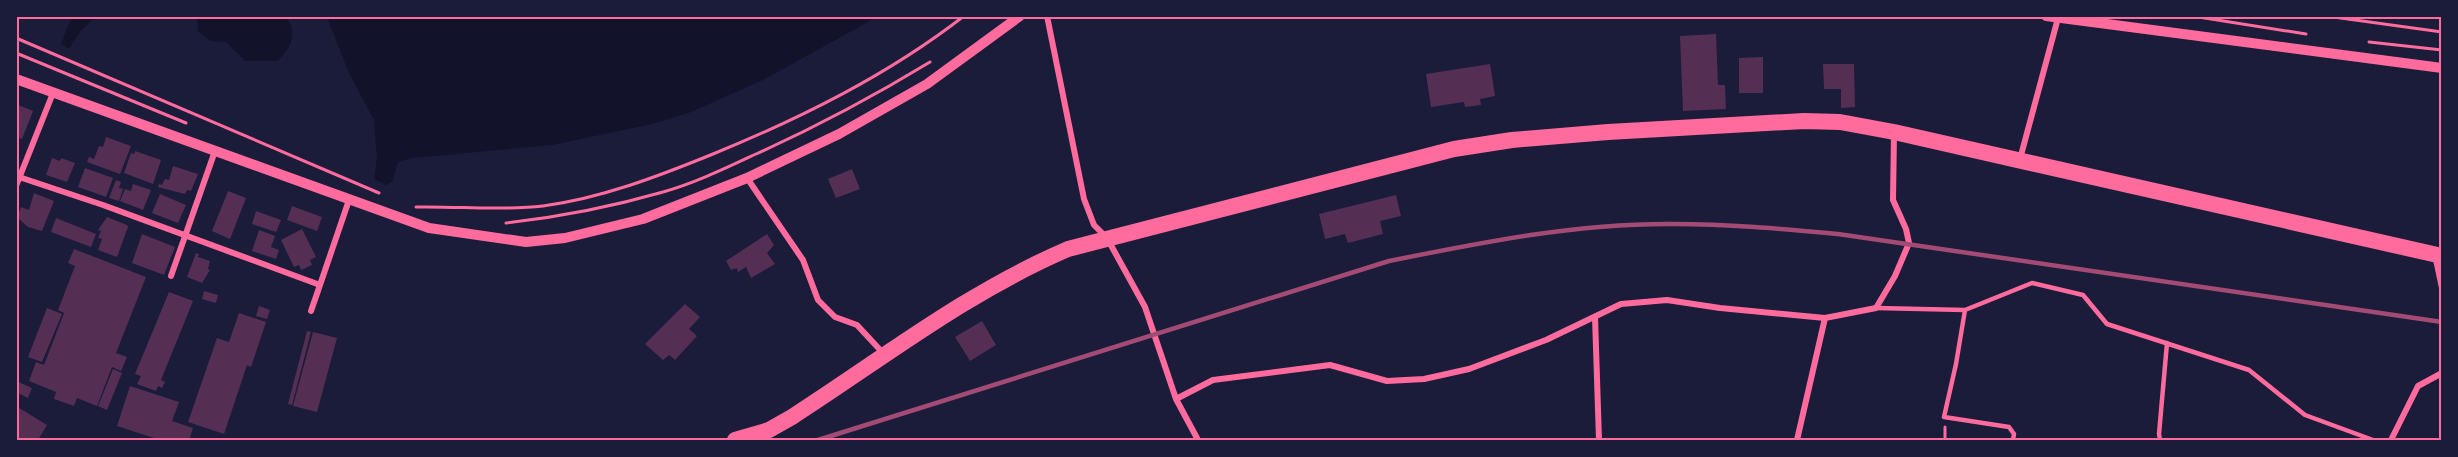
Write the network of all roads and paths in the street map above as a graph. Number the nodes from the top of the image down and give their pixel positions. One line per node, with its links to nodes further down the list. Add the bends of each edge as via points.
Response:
1 (964, 16): 25 (path, via 893,67 777,128 670,172 599,194 546,205 410,207)
2 (1020, 16): 21 (street, via 927,84 839,134)
3 (1047, 16): 28 (street, via 1084,199 1094,225)
4 (2046, 16): 7 (street)
5 (2192, 16): 9 (path)
6 (2326, 16): 8 (path)
7 (2058, 18): 14 (street); 19 (street)
8 (2442, 32)
9 (2316, 35)
10 (16, 38): 23 (path)
11 (2361, 41): 12 (path)
12 (2442, 50)
13 (931, 61): 26 (path, via 853,107 720,171 664,192 599,208 556,218)
14 (2442, 68)
15 (16, 79): 16 (street)
16 (53, 93): 18 (street); 20 (street)
17 (1894, 132): 19 (highway); 28 (highway, via 1840,122 1804,121 1512,140 1454,149); 33 (street, via 1893,200 1909,243)
18 (215, 151): 24 (street); 27 (street)
19 (2020, 160): 29 (highway)
20 (18, 177): 22 (street); 27 (street)
21 (747, 178): 24 (street, via 633,222 566,238 526,242 429,228); 39 (street, via 802,260 818,300 835,317 857,325)
22 (16, 186)
23 (386, 196)
24 (349, 200): 31 (street)
25 (421, 212)
26 (504, 223)
27 (185, 237): 30 (street); 31 (street)
28 (1107, 238): 39 (highway, via 1023,268); 41 (street, via 1145,307)
29 (2438, 255): 32 (street)
30 (171, 276)
31 (320, 285): 35 (street)
32 (2442, 288)
33 (1876, 308): 34 (lane); 37 (street)
34 (1965, 310): 38 (lane, via 2032,283 2083,295 2107,324); 46 (lane, via 1944,417 2009,427)
35 (311, 311)
36 (1595, 317): 37 (street, via 1621,304 1667,300); 41 (street, via 1469,369 1424,379 1387,381 1330,365 1213,380); 44 (street)
37 (1825, 318): 45 (street)
38 (2167, 343): 47 (lane); 48 (lane, via 2249,370 2305,416)
39 (883, 353): 42 (highway, via 792,417 769,430)
40 (2442, 373): 49 (street, via 2418,386)
41 (1176, 399): 43 (street)
42 (735, 441)
43 (1198, 441)
44 (1599, 441)
45 (1797, 441)
46 (2013, 441)
47 (2160, 441)
48 (2373, 441)
49 (2391, 441)

